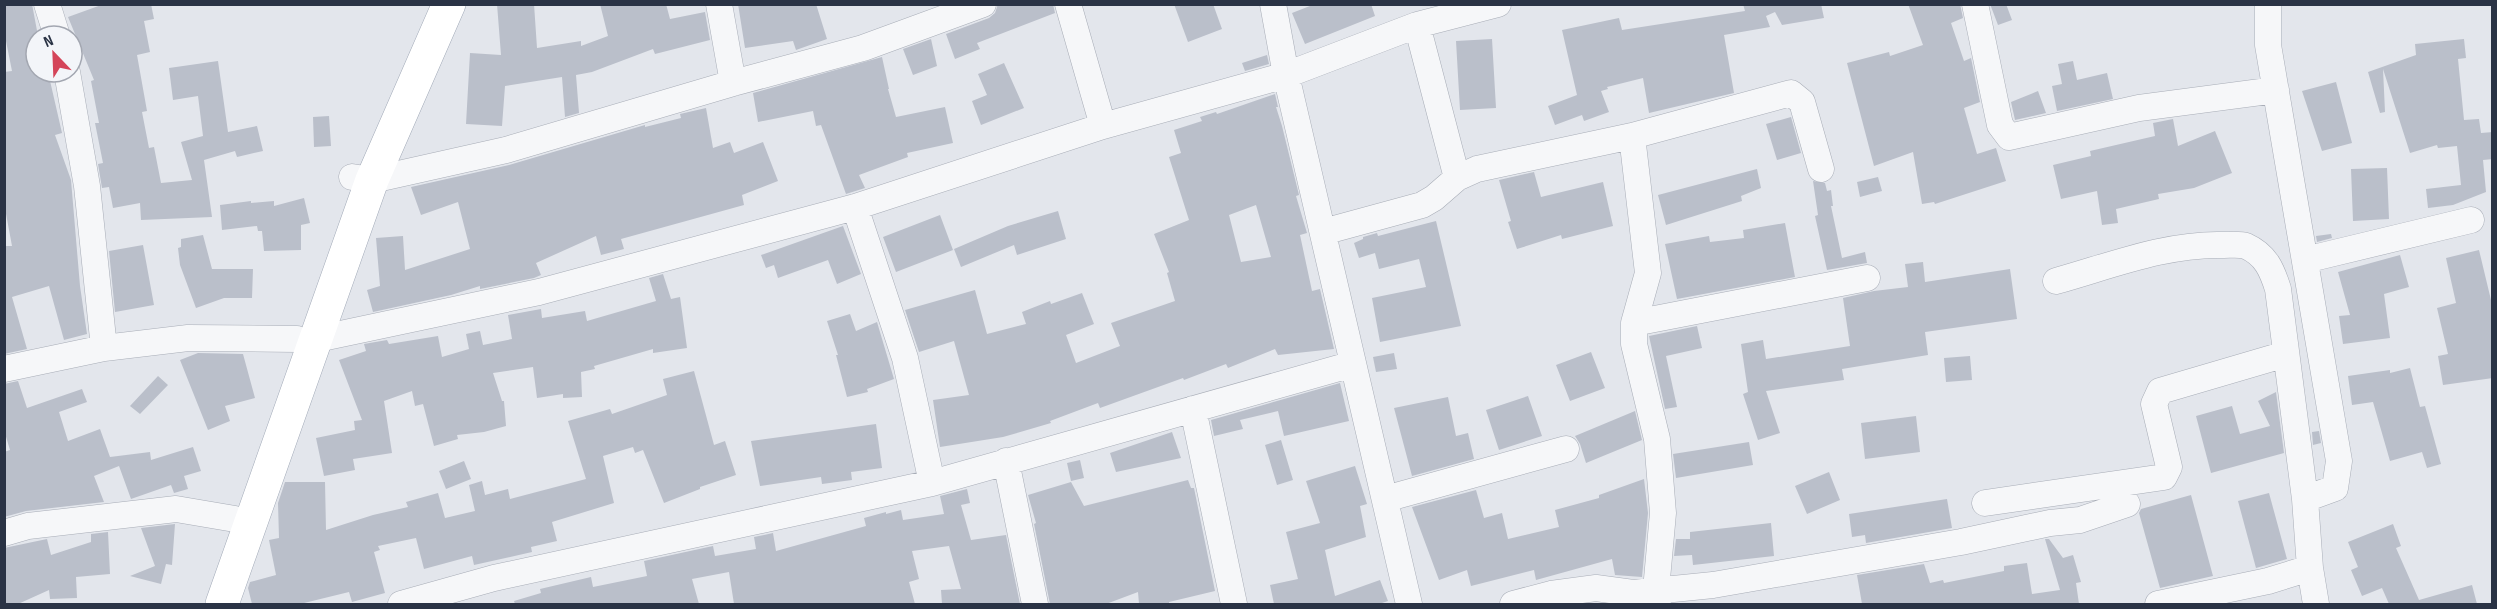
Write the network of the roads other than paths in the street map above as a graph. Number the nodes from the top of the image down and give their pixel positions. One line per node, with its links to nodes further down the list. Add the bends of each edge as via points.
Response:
1 (47, 4): 11 (street)
2 (427, 4): 21 (main road)
3 (449, 4): 21 (main road)
4 (719, 4): 14 (street)
5 (983, 4): 14 (street, via 863,48)
6 (1068, 4): 17 (street)
7 (1273, 4): 13 (street)
8 (1498, 4): 12 (street)
9 (1975, 4): 16 (street, via 2000,125 2010,137 2139,108)
10 (2268, 4): 16 (street, via 2268,45)
11 (53, 24)
12 (1417, 25): 13 (street); 20 (street)
13 (1286, 75): 17 (street); 24 (street)
14 (734, 83): 21 (street, via 506,150)
15 (69, 84): 30 (street, via 87,186)
16 (2276, 90): 25 (street)
17 (1102, 126): 22 (street)
18 (1632, 136): 19 (street, via 1791,93 1802,102); 20 (street, via 1477,169); 28 (street, via 1648,273)
19 (1821, 169)
20 (1457, 177): 24 (street, via 1422,205)
21 (362, 178): 29 (main road)
22 (855, 207): 29 (street, via 539,292); 37 (street, via 905,358)
23 (2471, 220): 25 (street)
24 (1323, 232): 32 (street)
25 (2305, 260): 39 (street, via 2340,461 2335,488)
26 (1867, 278): 28 (street)
27 (2056, 281): 31 (street, via 2199,244 2245,245 2272,267)
28 (1634, 323): 45 (street, via 1634,344 1657,439 1663,513)
29 (307, 339): 30 (street, via 188,338); 42 (main road); 47 (main road)
30 (104, 348): 33 (street)
31 (2286, 354): 39 (street); 40 (street, via 2160,391 2154,404 2169,467 2164,477)
32 (1353, 364): 34 (street); 38 (street)
33 (4, 369)
34 (1193, 409): 36 (street); 50 (street)
35 (1566, 449): 38 (street)
36 (1006, 461): 37 (street); 49 (street)
37 (932, 483): 48 (street, via 494,578)
38 (1385, 499): 51 (street)
39 (2305, 499): 44 (street)
40 (1985, 503)
41 (2127, 504): 45 (street, via 2080,520)
42 (235, 519): 43 (street, via 176,509 28,526); 46 (main road)
43 (4, 533)
44 (2310, 568): 53 (street); 54 (street)
45 (1657, 597): 52 (street, via 1596,588)
46 (203, 604)
47 (222, 604)
48 (401, 604)
49 (1035, 604)
50 (1234, 604)
51 (1409, 604)
52 (1513, 604)
53 (2158, 604)
54 (2316, 604)

